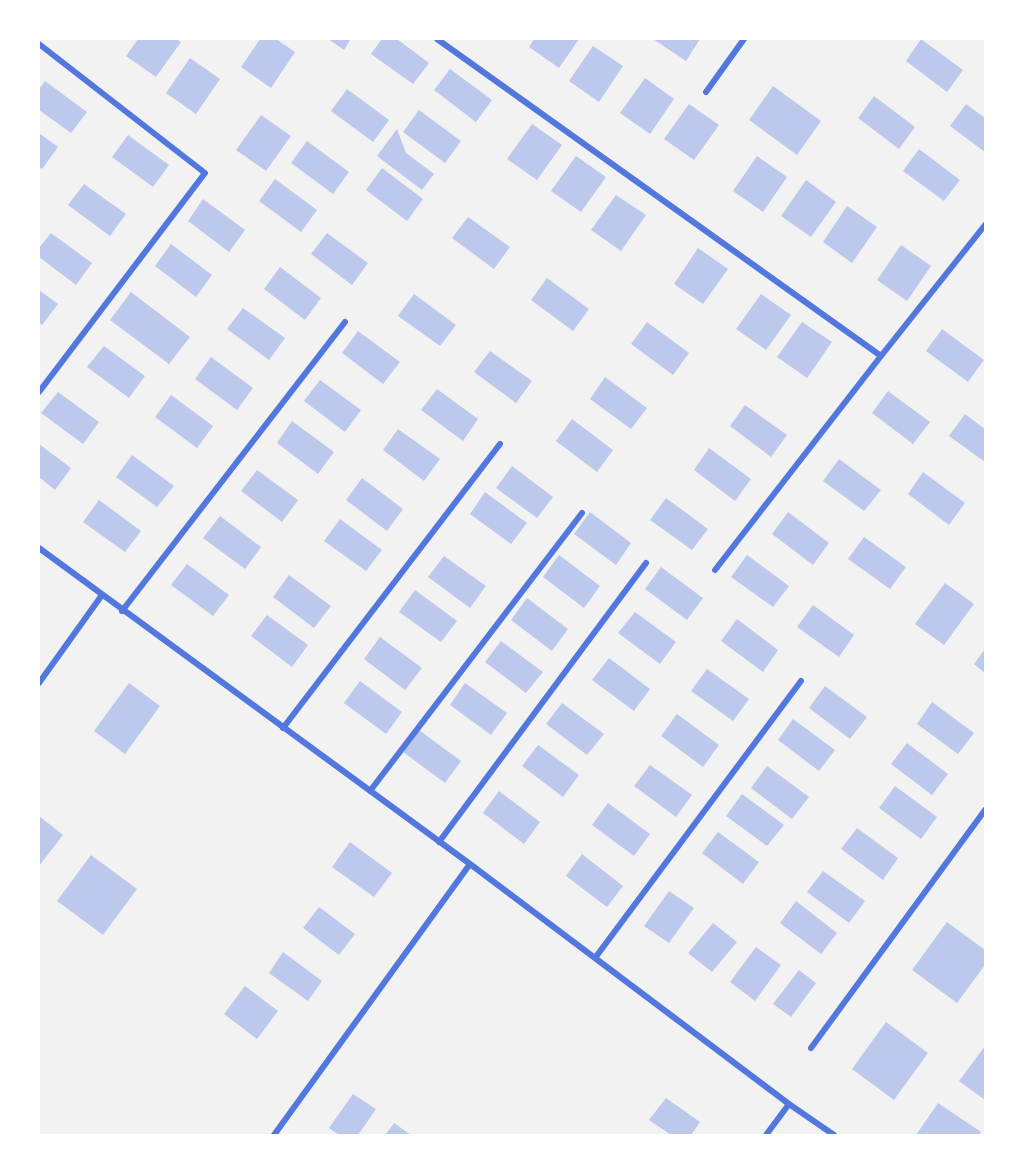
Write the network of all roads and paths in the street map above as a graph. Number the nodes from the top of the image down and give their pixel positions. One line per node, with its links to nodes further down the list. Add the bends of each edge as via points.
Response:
1 (437, 39): 8 (street)
2 (744, 39): 5 (street)
3 (42, 46): 4 (street); 9 (street, via 205,173)
4 (39, 54)
5 (706, 92)
6 (985, 225): 8 (street)
7 (345, 322): 16 (street)
8 (881, 356): 14 (street)
9 (39, 392)
10 (500, 444): 19 (street)
11 (582, 513): 20 (street)
12 (39, 548): 15 (street)
13 (646, 563): 22 (street)
14 (716, 570)
15 (102, 595): 16 (street); 18 (street)
16 (122, 611): 19 (street)
17 (801, 681): 24 (street)
18 (39, 683)
19 (283, 728): 20 (street)
20 (370, 791): 22 (street)
21 (985, 810): 25 (street)
22 (439, 842): 23 (street)
23 (470, 864): 24 (street); 27 (street)
24 (595, 958): 26 (street)
25 (811, 1048)
26 (789, 1104): 28 (street); 29 (street)
27 (274, 1135)
28 (766, 1135)
29 (834, 1135)

